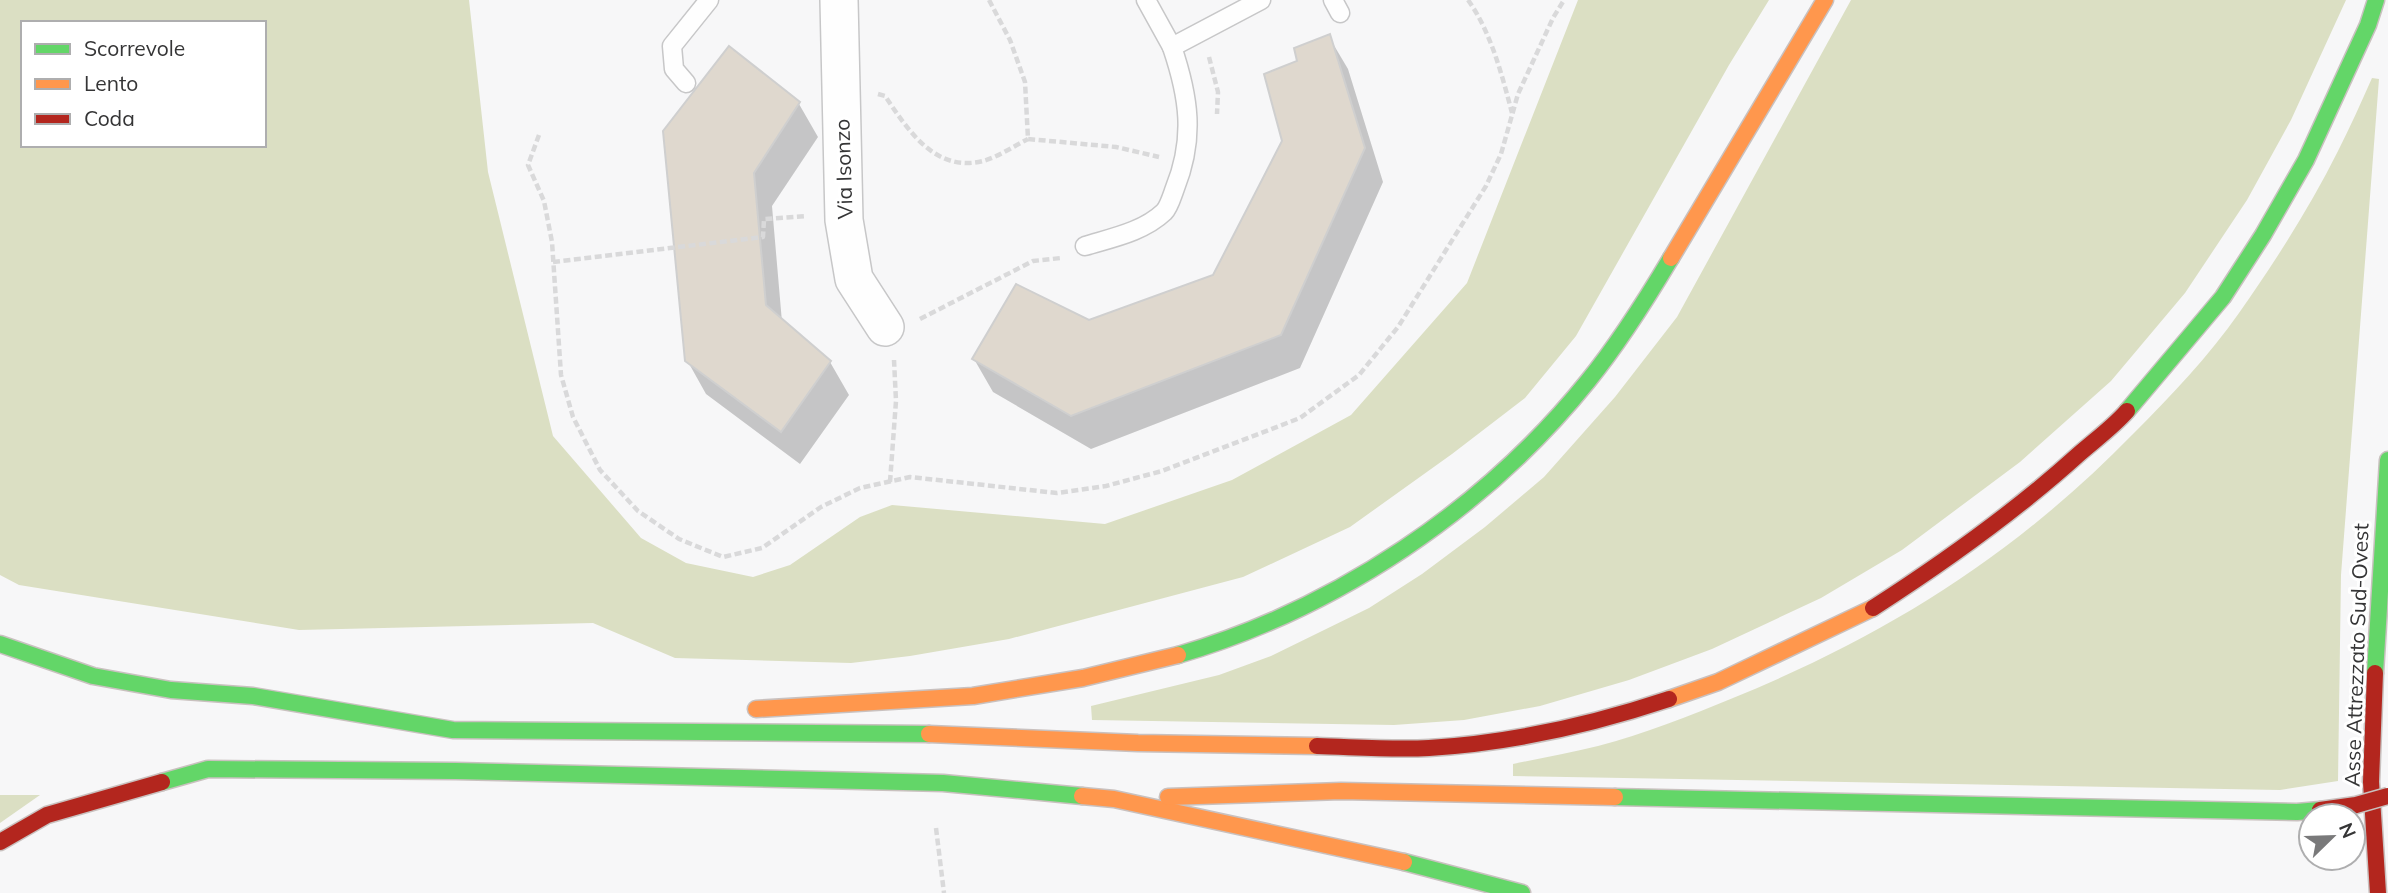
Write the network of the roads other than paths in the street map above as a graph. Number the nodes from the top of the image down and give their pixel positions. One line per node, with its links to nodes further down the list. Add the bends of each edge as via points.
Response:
1 (709, 0): 8 (lane, via 672,46 674,69)
2 (839, 0): 10 (street, Via Isonzo, via 844,220 854,279)
3 (1146, 0): 7 (lane)
4 (1261, 0): 7 (lane)
5 (1825, 0): 13 (highway, via 1612,351 1527,449 1416,541 1287,614 1213,644 1130,668 1001,693 925,702)
6 (2376, 0): 15 (highway, via 2306,160 2263,235 2223,297 2124,414 2063,469 1942,564 1873,608 1718,682 1562,730 1427,748 904,733)
7 (1172, 47): 9 (lane, via 1185,85 1189,130 1180,176 1166,211 1141,228)
8 (686, 83)
9 (1085, 246)
10 (897, 326)
11 (2388, 460): 20 (highway, Asse Attrezzato Sud-Ovest, via 2372,717)
12 (0, 644): 15 (highway, via 93,676 171,690 253,696 453,730)
13 (746, 710)
14 (691, 716): 15 (highway)
15 (552, 730)
16 (2388, 796): 17 (highway, bridge, via 2320,810 2269,811 1341,791)
17 (1114, 799): 18 (highway, via 943,783 208,769 47,815); 19 (highway)
18 (0, 842)
19 (1522, 893)
20 (2378, 893)

